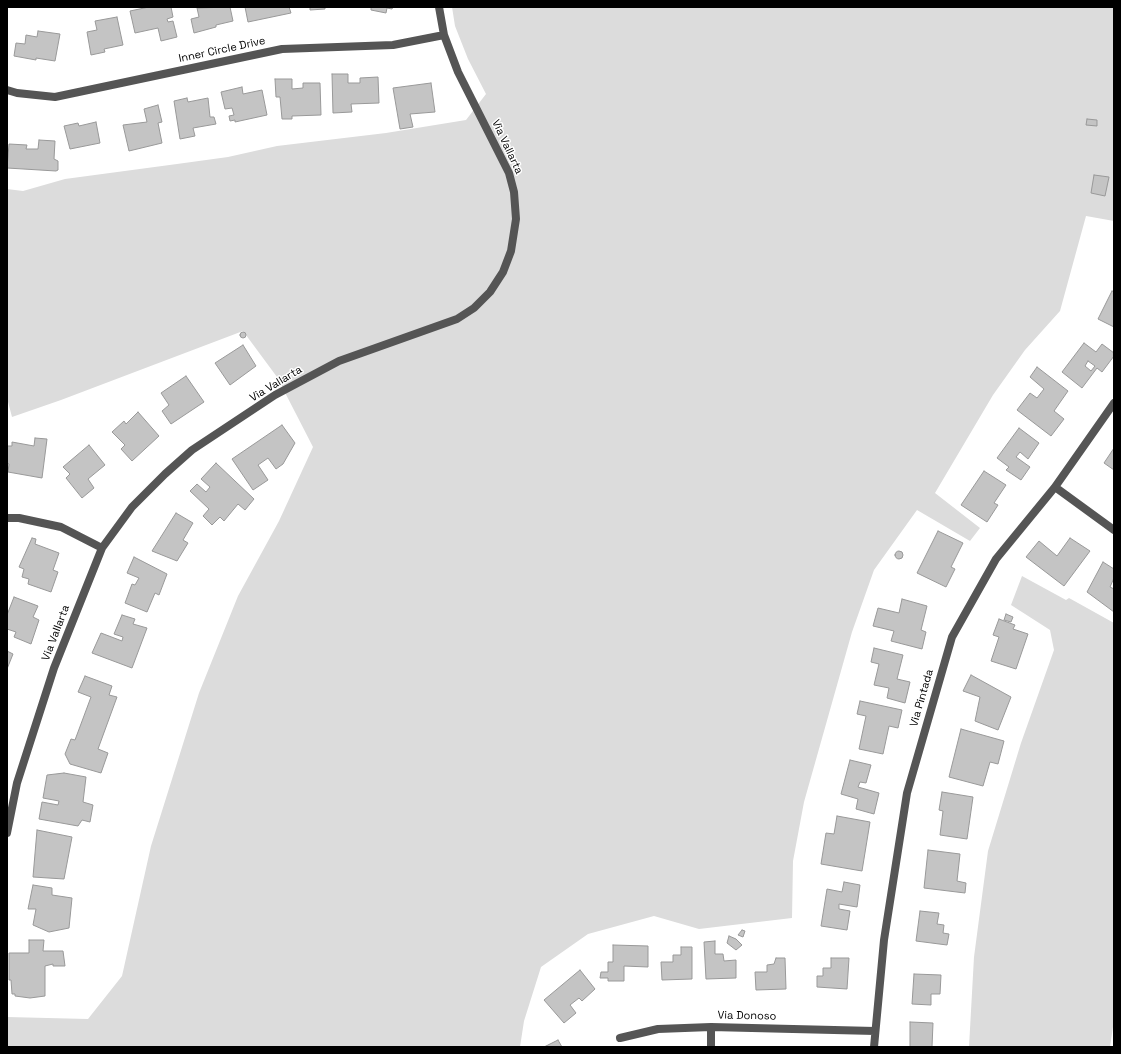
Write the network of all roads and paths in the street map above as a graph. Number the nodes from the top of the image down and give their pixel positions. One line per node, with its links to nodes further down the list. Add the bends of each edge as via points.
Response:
1 (439, 7): 2 (street, Via Vallarta)
2 (444, 34): 3 (street, Inner Circle Drive, via 393,45 282,49 55,97); 8 (street, Via Vallarta, via 458,72 509,173 516,205 511,251 503,272 490,292 474,308 457,319 339,361 275,396 192,450 132,507)
3 (7, 90)
4 (1114, 403): 5 (street, Via Pintada)
5 (1055, 487): 7 (street); 11 (street, Via Pintada, via 996,559 952,637 907,793 884,940)
6 (7, 518): 8 (street, via 61,527)
7 (1114, 530)
8 (102, 548): 9 (street, Via Vallarta, via 54,668 17,783)
9 (7, 833)
10 (711, 1026): 11 (street, Via Donoso); 12 (street, Via Donoso, via 658,1029); 13 (street)
11 (875, 1031): 14 (street, Via Pintada)
12 (620, 1038)
13 (711, 1047)
14 (874, 1047)

